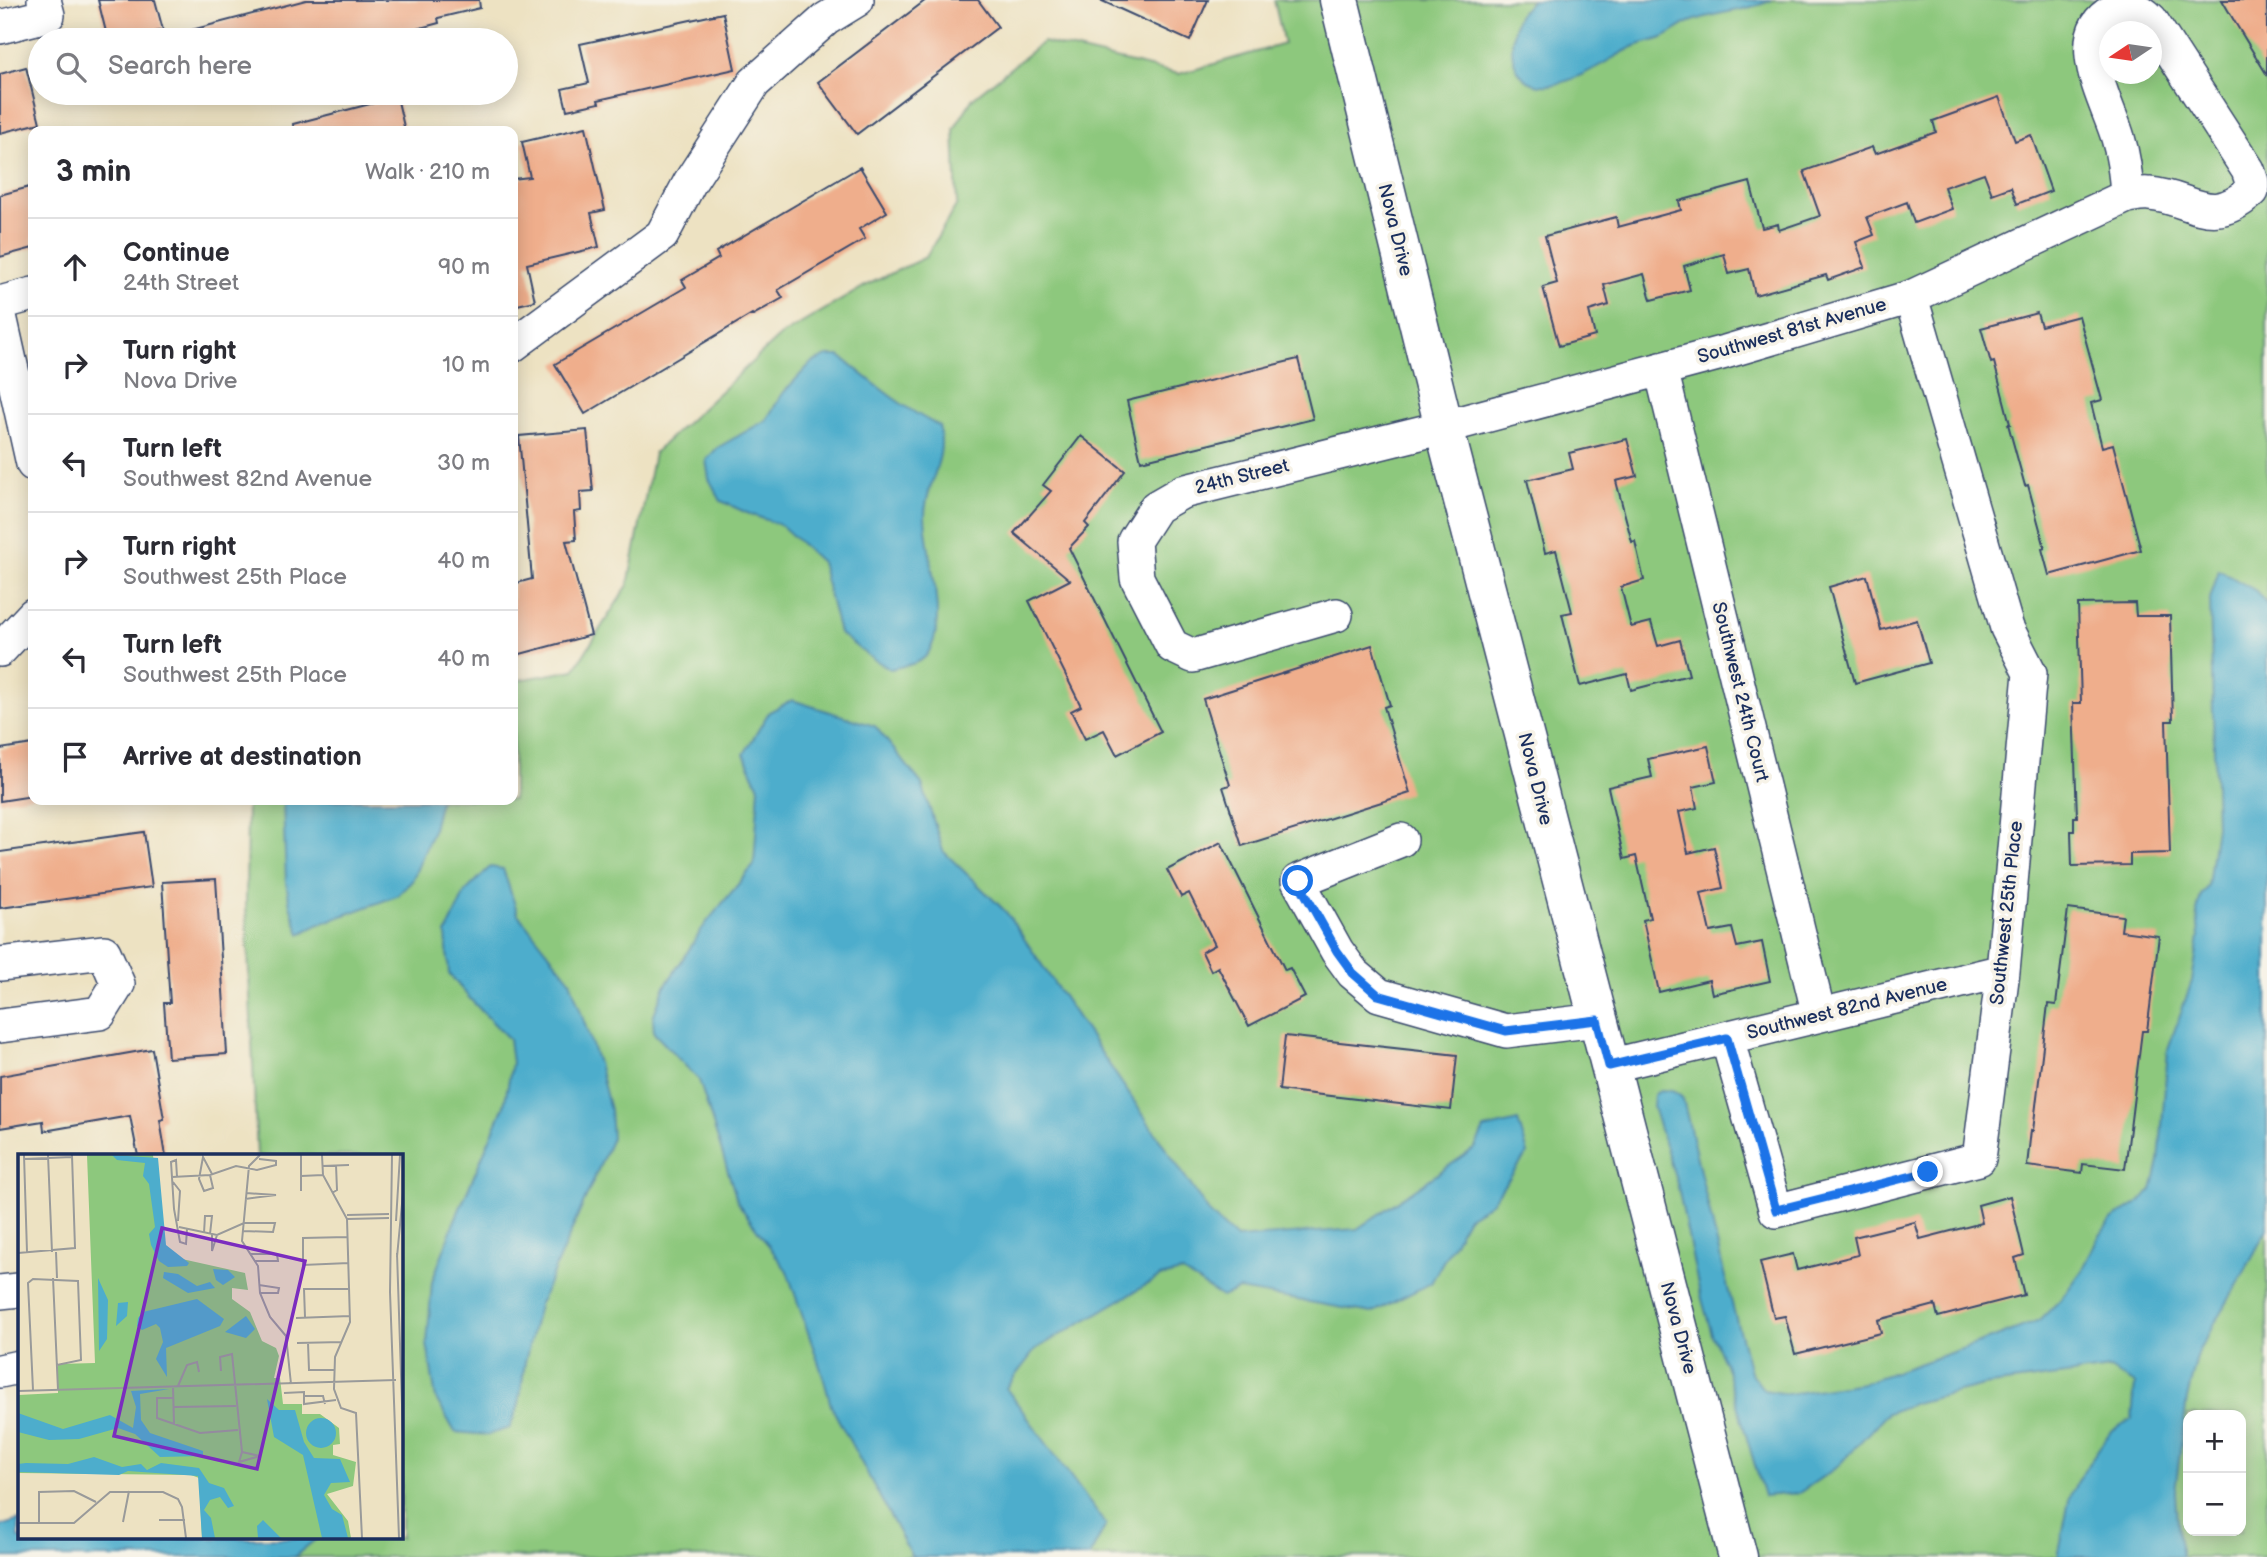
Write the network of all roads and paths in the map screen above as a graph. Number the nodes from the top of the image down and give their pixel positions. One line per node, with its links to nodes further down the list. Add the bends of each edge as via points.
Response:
1 (44, 0): 4 (street, via 48,15)
2 (857, 0): 10 (street, via 826,19 754,83 662,235)
3 (1339, 0): 12 (street, Nova Drive)
4 (0, 27)
5 (2127, 196): 5 (street, Southwest 81st Avenue, via 2169,198 2203,210 2238,203 2252,191 2248,170 2151,20 2127,6 2104,17 2091,41 2094,65 2121,148); 7 (street, Southwest 81st Avenue)
6 (28, 295): 8 (street)
7 (1910, 297): 11 (street, Southwest 81st Avenue); 19 (street, Southwest 25th Place, via 2007,628 2030,674)
8 (0, 303)
9 (0, 316): 13 (street)
10 (518, 341)
11 (1661, 369): 12 (street, Southwest 81st Avenue); 20 (street, Southwest 24th Court)
12 (1444, 427): 14 (street, 24th Street, via 1182,492 1156,507 1134,541 1137,578 1172,646 1193,656); 21 (street, Nova Drive)
13 (28, 442)
14 (1336, 615)
15 (28, 620): 16 (street)
16 (0, 650)
17 (1401, 840): 21 (street, via 1298,881 1353,973 1378,995 1506,1031)
18 (0, 964): 22 (street, via 104,952 118,984 100,1013)
19 (2003, 971): 20 (street, Southwest 82nd Avenue); 23 (street, Southwest 25th Place, via 1979,1159 1776,1210)
20 (1819, 1015): 23 (street, Southwest 82nd Avenue)
21 (1597, 1020): 24 (street, Nova Drive)
22 (0, 1026)
23 (1727, 1038): 24 (street, Southwest 82nd Avenue)
24 (1609, 1066): 29 (street, Nova Drive)
25 (18, 1290): 26 (street)
26 (0, 1292)
27 (18, 1367): 28 (street)
28 (0, 1371)
29 (1738, 1557)

